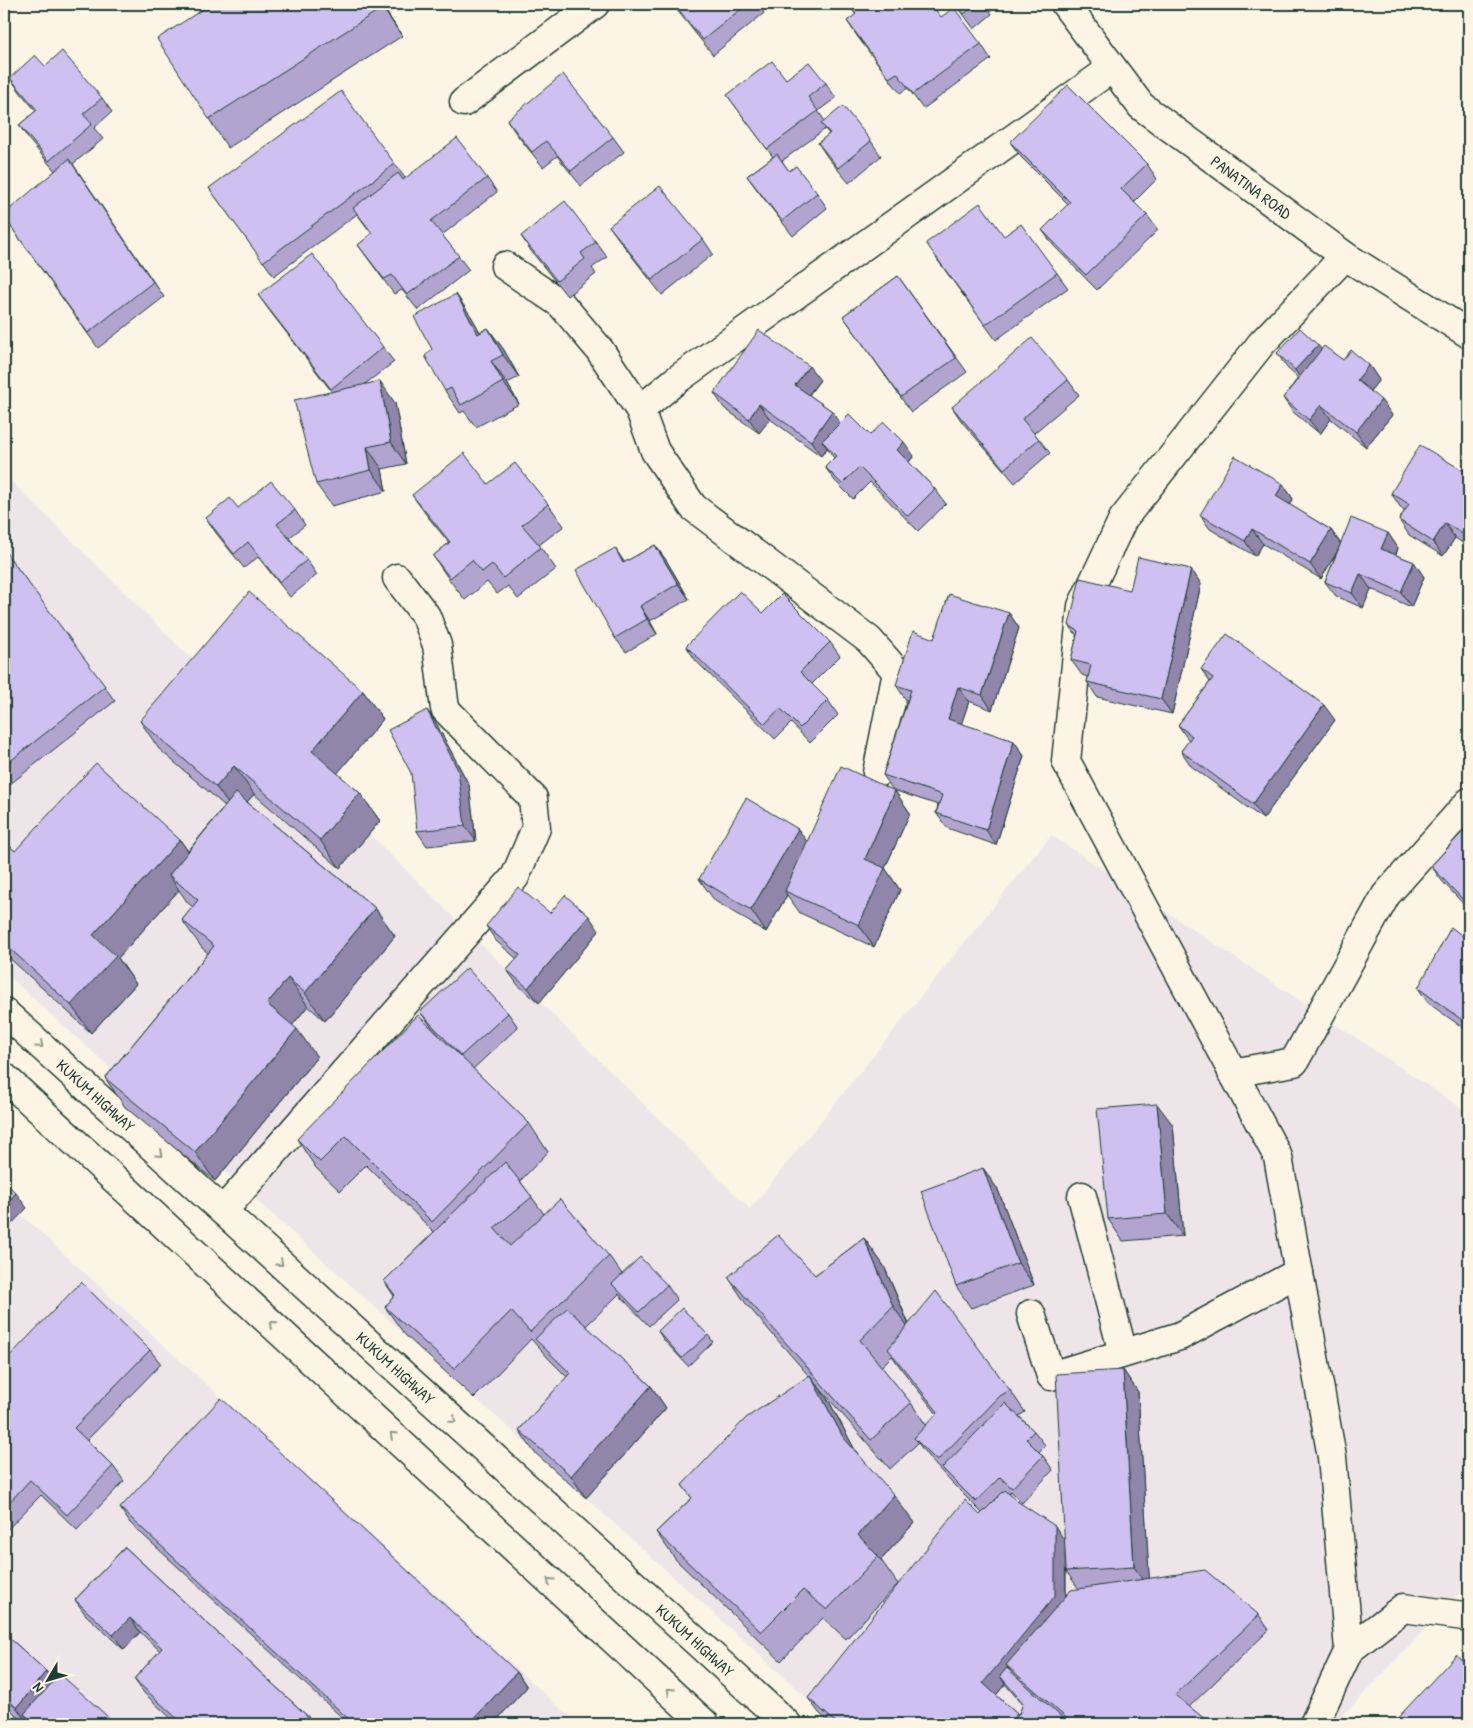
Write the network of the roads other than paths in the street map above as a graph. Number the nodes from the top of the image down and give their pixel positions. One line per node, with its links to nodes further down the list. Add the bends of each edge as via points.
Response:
1 (595, 4): 4 (street)
2 (1064, 4): 3 (street, PANATINA ROAD)
3 (1112, 68): 5 (street, PANATINA ROAD, via 1141,106); 8 (street, via 675,381)
4 (464, 102)
5 (1345, 256): 7 (street, PANATINA ROAD); 13 (street, via 1262,344 1123,520 1082,606 1066,761)
6 (505, 266): 8 (street, via 561,304 598,349)
7 (1469, 334)
8 (640, 410): 10 (street, via 655,451 693,507 869,640 897,672)
9 (397, 578): 16 (street, via 426,616 437,645 445,709 533,798 536,828 515,877)
10 (877, 773)
11 (1469, 802): 13 (street, via 1386,895 1294,1062)
12 (4, 1012): 16 (street, KUKUM HIGHWAY, one-way to 16)
13 (1232, 1073): 17 (street, via 1278,1157)
14 (4, 1077): 22 (street, one-way to 14)
15 (1082, 1196): 19 (street)
16 (224, 1211): 23 (street, KUKUM HIGHWAY, one-way to 23)
17 (1299, 1272): 19 (street, via 1180,1336); 21 (street, via 1332,1457)
18 (1032, 1314): 19 (street, via 1051,1376)
19 (1123, 1353)
20 (1469, 1619): 21 (street, via 1403,1608)
21 (1349, 1650): 24 (street)
22 (705, 1724)
23 (786, 1724)
24 (1314, 1724)

